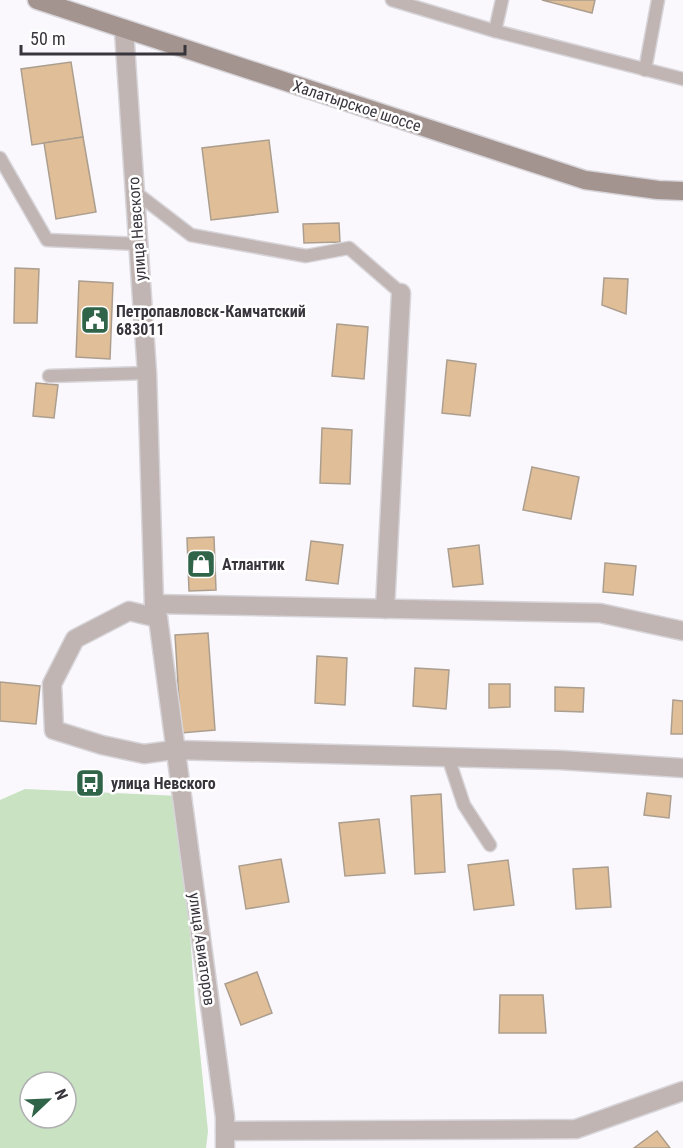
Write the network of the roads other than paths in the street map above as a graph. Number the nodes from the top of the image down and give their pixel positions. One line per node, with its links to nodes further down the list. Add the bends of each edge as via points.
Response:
1 (36, 0): 5 (street, Халатырское шоссе)
2 (392, 0): 6 (lane)
3 (502, 0): 6 (lane)
4 (658, 0): 7 (lane)
5 (124, 30): 10 (street, Халатырское шоссе, via 585,180); 11 (street, улица Невского)
6 (495, 31): 7 (lane)
7 (645, 70): 8 (lane)
8 (683, 79)
9 (0, 158): 12 (lane, via 47,240)
10 (683, 191)
11 (135, 192): 12 (street, улица Невского); 13 (lane, via 191,235 306,256 349,248)
12 (139, 244): 14 (street, улица Невского)
13 (401, 293): 16 (street)
14 (147, 373): 15 (lane); 17 (street, улица Невского)
15 (49, 376)
16 (385, 609): 17 (street); 18 (street, via 600,613)
17 (156, 611): 19 (street, улица Невского); 19 (street, via 129,611 75,639 52,684 54,730 144,754)
18 (683, 631)
19 (174, 750): 20 (street); 24 (street, улица Авиаторов)
20 (448, 757): 21 (street); 22 (lane, via 464,805)
21 (683, 768)
22 (490, 845)
23 (683, 1091): 24 (street, via 576,1129)
24 (225, 1139)

